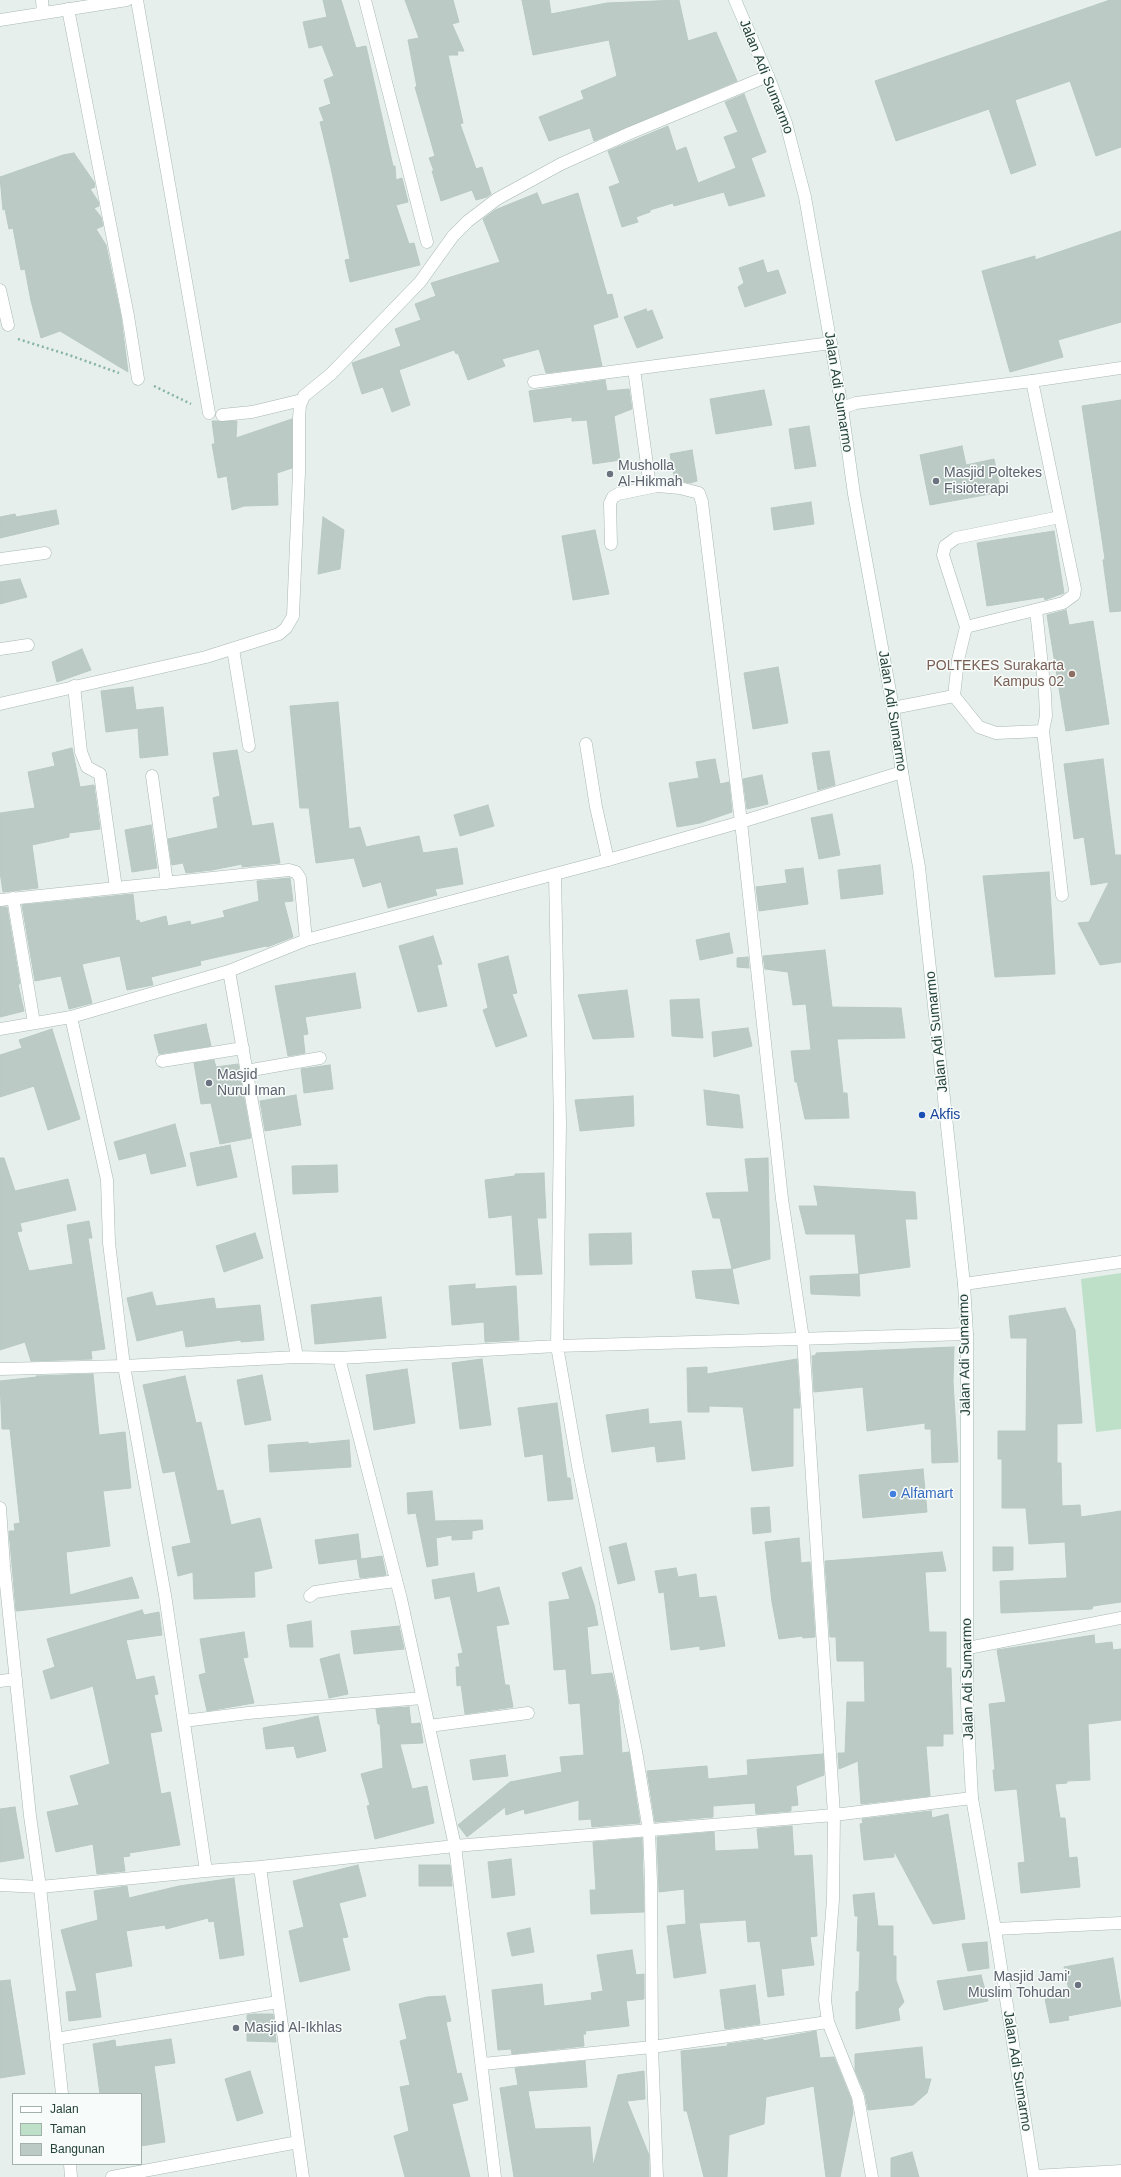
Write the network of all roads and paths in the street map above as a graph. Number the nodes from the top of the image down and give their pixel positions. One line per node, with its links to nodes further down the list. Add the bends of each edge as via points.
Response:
1 (42, 0): 7 (street)
2 (128, 0): 6 (street)
3 (137, 0): 22 (street)
4 (365, 0): 10 (street)
5 (734, 0): 9 (street, Jalan Adi Sumarmo)
6 (68, 10): 7 (street); 17 (street)
7 (43, 13): 8 (street)
8 (0, 20)
9 (768, 76): 14 (street, Jalan Adi Sumarmo, via 798,166); 20 (street, via 630,133 554,168 497,199 453,236 420,282)
10 (427, 242)
11 (0, 290): 12 (street)
12 (8, 325)
13 (14, 338): 17 (path)
14 (831, 343): 16 (street); 21 (street, Jalan Adi Sumarmo)
15 (1121, 368): 18 (street)
16 (634, 369): 19 (street); 24 (street)
17 (138, 379): 22 (path)
18 (1032, 381): 21 (street, via 856,403); 25 (street)
19 (534, 382)
20 (302, 400): 23 (street); 33 (street, via 299,418 292,616 286,628 279,634)
21 (842, 408): 37 (street, Jalan Adi Sumarmo, via 854,494)
22 (209, 413)
23 (222, 416)
24 (650, 487): 26 (street, via 626,491 613,497 609,516); 43 (street, via 693,490 699,493 702,502)
25 (1060, 517): 29 (street, via 1075,589 1074,595 1069,600); 30 (street, via 956,538 945,546 944,555)
26 (611, 544)
27 (45, 553): 28 (street)
28 (0, 559)
29 (1036, 610): 30 (street); 38 (street, via 1046,701)
30 (966, 627): 35 (street, via 958,660)
31 (28, 645): 32 (street)
32 (0, 649)
33 (233, 649): 34 (street); 40 (street)
34 (74, 686): 36 (street); 47 (street, via 81,752 87,767 100,774)
35 (954, 696): 37 (street); 38 (street, via 979,727 996,733)
36 (0, 704)
37 (893, 708): 41 (street, Jalan Adi Sumarmo)
38 (1043, 731): 48 (street)
39 (586, 744): 44 (street)
40 (249, 746)
41 (902, 772): 43 (street); 61 (street, Jalan Adi Sumarmo, via 919,867)
42 (152, 776): 46 (street)
43 (741, 822): 44 (street); 63 (street, via 782,1199)
44 (608, 860): 45 (street)
45 (555, 874): 51 (street); 64 (street, via 560,1124)
46 (166, 883): 47 (street); 51 (street, via 289,870 296,872 300,878)
47 (116, 888): 49 (street)
48 (1062, 895)
49 (13, 898): 50 (street); 54 (street)
50 (0, 900)
51 (306, 940): 52 (street)
52 (229, 971): 53 (street); 56 (street)
53 (71, 1017): 54 (street); 67 (street, via 107,1180 108,1243)
54 (34, 1023): 55 (street)
55 (0, 1029)
56 (242, 1048): 58 (street); 59 (street)
57 (320, 1058): 59 (street)
58 (162, 1061)
59 (246, 1071): 65 (street)
60 (1121, 1262): 61 (street)
61 (964, 1284): 62 (street, Jalan Adi Sumarmo)
62 (967, 1334): 63 (street); 74 (street, Jalan Adi Sumarmo)
63 (803, 1339): 64 (street); 82 (street)
64 (557, 1346): 66 (street); 83 (street, via 578,1466 636,1751)
65 (297, 1357): 66 (street); 67 (street)
66 (339, 1358): 71 (street)
67 (124, 1366): 68 (street); 79 (street, via 165,1595)
68 (0, 1369)
69 (0, 1508): 70 (street)
70 (2, 1567): 75 (street)
71 (396, 1581): 72 (street, via 315,1592); 77 (street)
72 (310, 1596)
73 (1121, 1618): 74 (street)
74 (968, 1648): 81 (street, Jalan Adi Sumarmo, via 967,1703)
75 (16, 1679): 76 (street); 88 (street)
76 (0, 1681)
77 (422, 1698): 79 (street); 80 (street)
78 (528, 1712): 80 (street)
79 (184, 1721): 86 (street)
80 (429, 1726): 84 (street)
81 (972, 1798): 82 (street); 90 (street, Jalan Adi Sumarmo)
82 (834, 1815): 83 (street); 92 (street, via 833,1900 825,2000)
83 (649, 1831): 84 (street); 94 (street)
84 (455, 1846): 85 (street); 95 (street)
85 (260, 1867): 86 (street); 91 (street)
86 (206, 1871): 88 (street)
87 (0, 1885): 88 (street)
88 (40, 1887): 93 (street)
89 (1121, 1923): 90 (street)
90 (995, 1929): 106 (street, Jalan Adi Sumarmo)
91 (278, 2002): 93 (street); 97 (street)
92 (828, 2022): 94 (street); 105 (street, via 858,2097)
93 (56, 2039): 96 (street)
94 (652, 2047): 95 (street); 104 (street)
95 (483, 2064): 103 (street)
96 (62, 2093)
97 (298, 2142): 101 (street); 102 (street)
98 (70, 2165): 100 (street)
99 (1121, 2172): 106 (street)
100 (71, 2177)
101 (112, 2177)
102 (303, 2177)
103 (495, 2177)
104 (657, 2177)
105 (872, 2177)
106 (1034, 2177)

